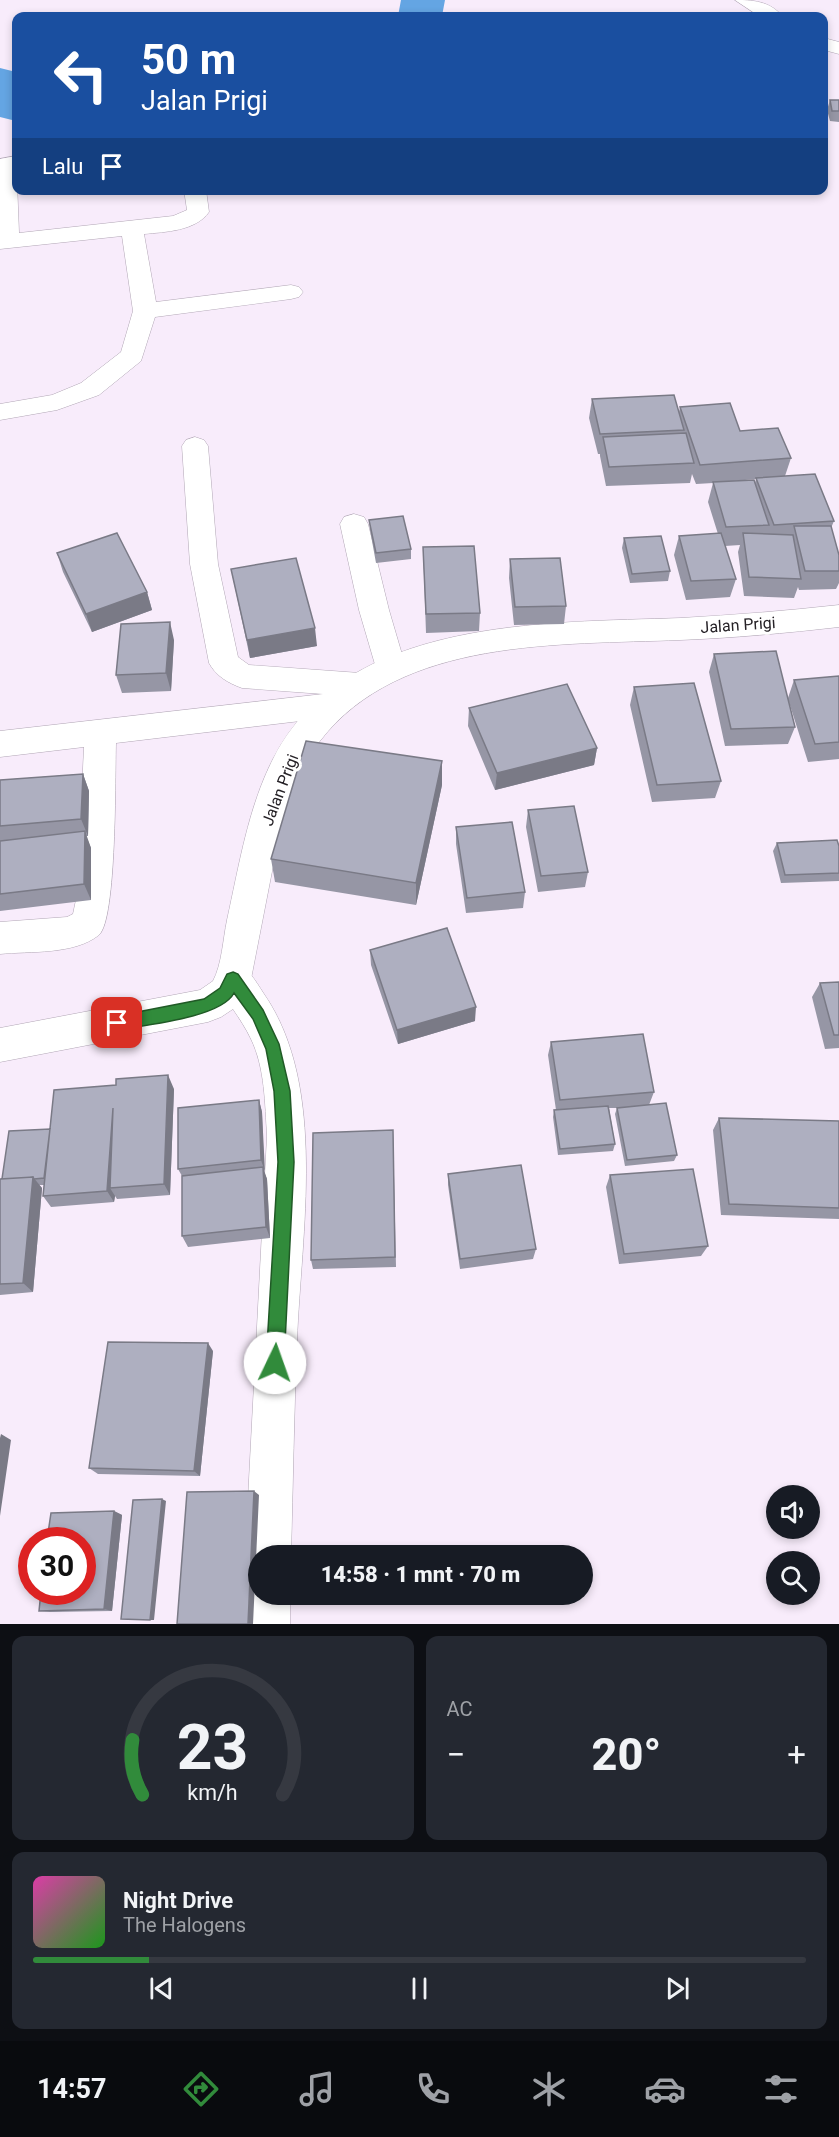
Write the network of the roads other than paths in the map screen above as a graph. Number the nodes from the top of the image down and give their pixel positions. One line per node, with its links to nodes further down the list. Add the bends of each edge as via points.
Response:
1 (744, 0): 2 (street)
2 (765, 12)
3 (12, 163): 6 (street, via 4,168)
4 (196, 195): 5 (street, via 195,216)
5 (132, 228): 6 (street); 8 (street)
6 (4, 242)
7 (291, 292): 8 (street)
8 (145, 311): 9 (street, via 132,354 90,389 57,402)
9 (0, 412)
10 (195, 446): 14 (street, via 204,564 224,663 242,676)
11 (354, 524): 13 (street)
12 (839, 616): 13 (street, Jalan Prigi, via 508,640 446,649)
13 (391, 668): 14 (street, Jalan Prigi)
14 (360, 685): 15 (street, Jalan Prigi)
15 (334, 705): 16 (street); 19 (street, Jalan Prigi, via 316,721 293,753 272,802)
16 (101, 733): 17 (street); 18 (street, via 94,895 88,923 72,932)
17 (0, 744)
18 (0, 938)
19 (233, 979): 20 (street, Jalan Prigi, via 226,993 208,1005); 21 (street, via 258,1014 274,1049 282,1091 286,1162)
20 (0, 1045)
21 (268, 1545)
22 (267, 1605): 23 (street)
23 (266, 1624)

